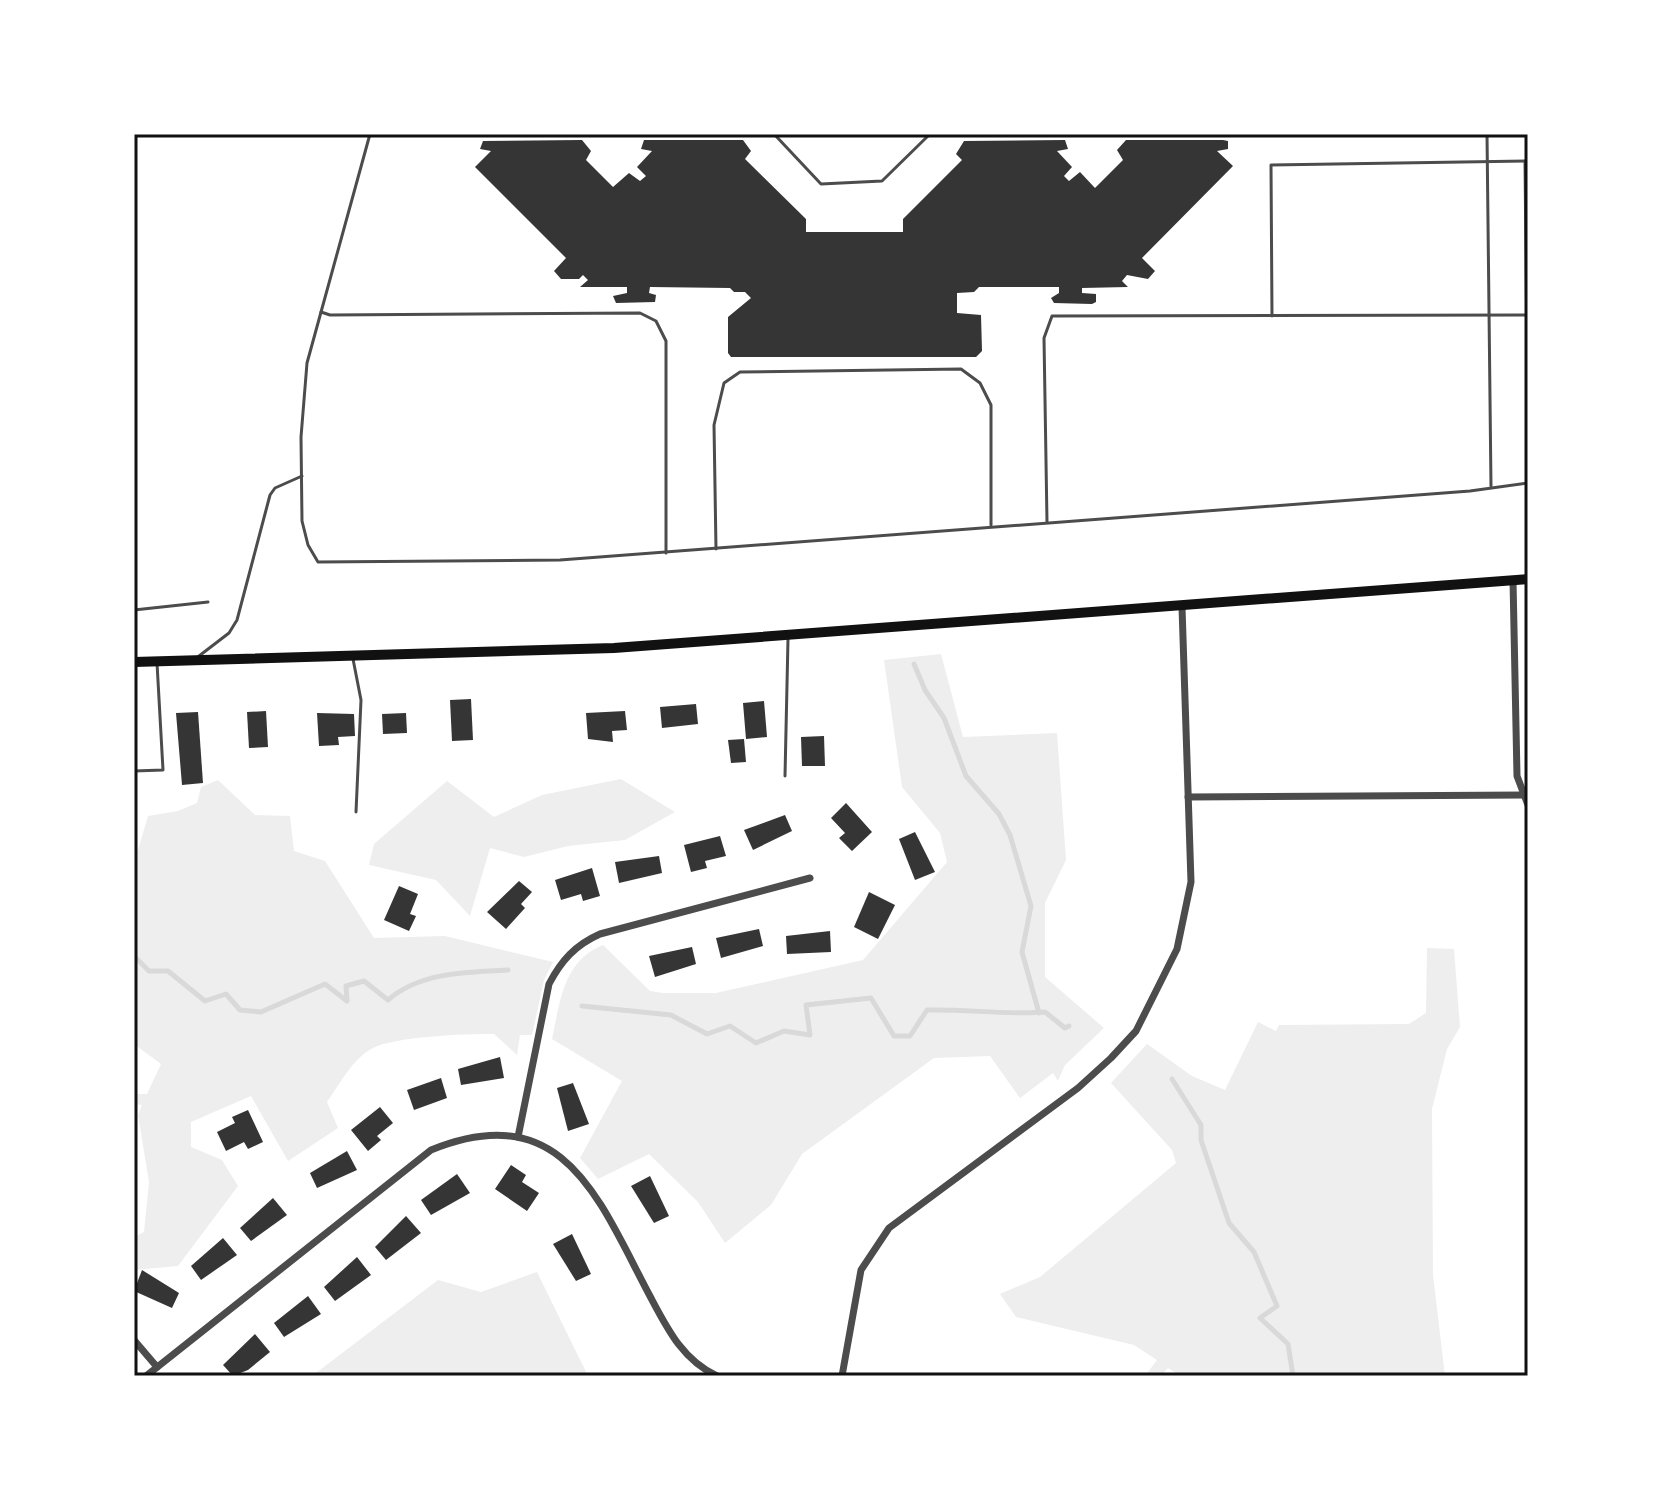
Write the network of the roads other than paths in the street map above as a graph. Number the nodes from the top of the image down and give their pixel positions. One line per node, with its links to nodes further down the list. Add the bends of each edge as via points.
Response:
1 (370, 134): 7 (lane)
2 (774, 134): 3 (lane, via 821,184 882,181)
3 (930, 134)
4 (1487, 134): 5 (lane)
5 (1489, 160): 6 (lane); 8 (lane); 10 (lane, via 1271,165)
6 (1526, 161): 9 (lane)
7 (321, 312): 12 (lane, via 307,363); 18 (lane, via 640,313 656,321 666,341)
8 (1488, 315): 9 (lane); 10 (lane); 14 (lane)
9 (1526, 315): 11 (lane)
10 (1272, 316): 15 (lane, via 1052,316 1044,338)
11 (1528, 444)
12 (302, 476): 18 (lane, via 302,521 318,562); 26 (lane, via 270,495 237,620 229,633)
13 (1528, 483): 14 (lane)
14 (1491, 486): 15 (lane)
15 (1047, 522): 16 (lane)
16 (991, 527): 17 (lane); 17 (lane, via 991,405 980,383 961,369 740,372 724,383 714,425)
17 (716, 549): 18 (lane)
18 (666, 553)
19 (1528, 579): 20 (main road)
20 (1513, 580): 22 (main road); 31 (street, via 1517,776)
21 (208, 602): 23 (lane)
22 (1182, 607): 24 (main road); 32 (street)
23 (134, 610)
24 (788, 635): 25 (main road, via 614,648); 30 (lane)
25 (352, 656): 26 (main road); 34 (lane, via 361,700)
26 (194, 660): 28 (main road)
27 (134, 662): 28 (main road)
28 (157, 662): 29 (lane, via 163,770)
29 (134, 771)
30 (785, 776)
31 (1525, 795): 32 (street); 33 (street)
32 (1188, 797): 41 (street, via 1191,882 1177,949 1154,1001 1136,1031 1078,1088 889,1228 861,1270)
33 (1528, 805)
34 (356, 812)
35 (810, 878): 36 (street, via 600,934 573,950 549,984)
36 (518, 1137): 38 (street, via 464,1137 431,1150); 40 (street, via 550,1148 581,1174 676,1345)
37 (134, 1340): 38 (street)
38 (157, 1367): 39 (street)
39 (146, 1376)
40 (717, 1376)
41 (842, 1376)

